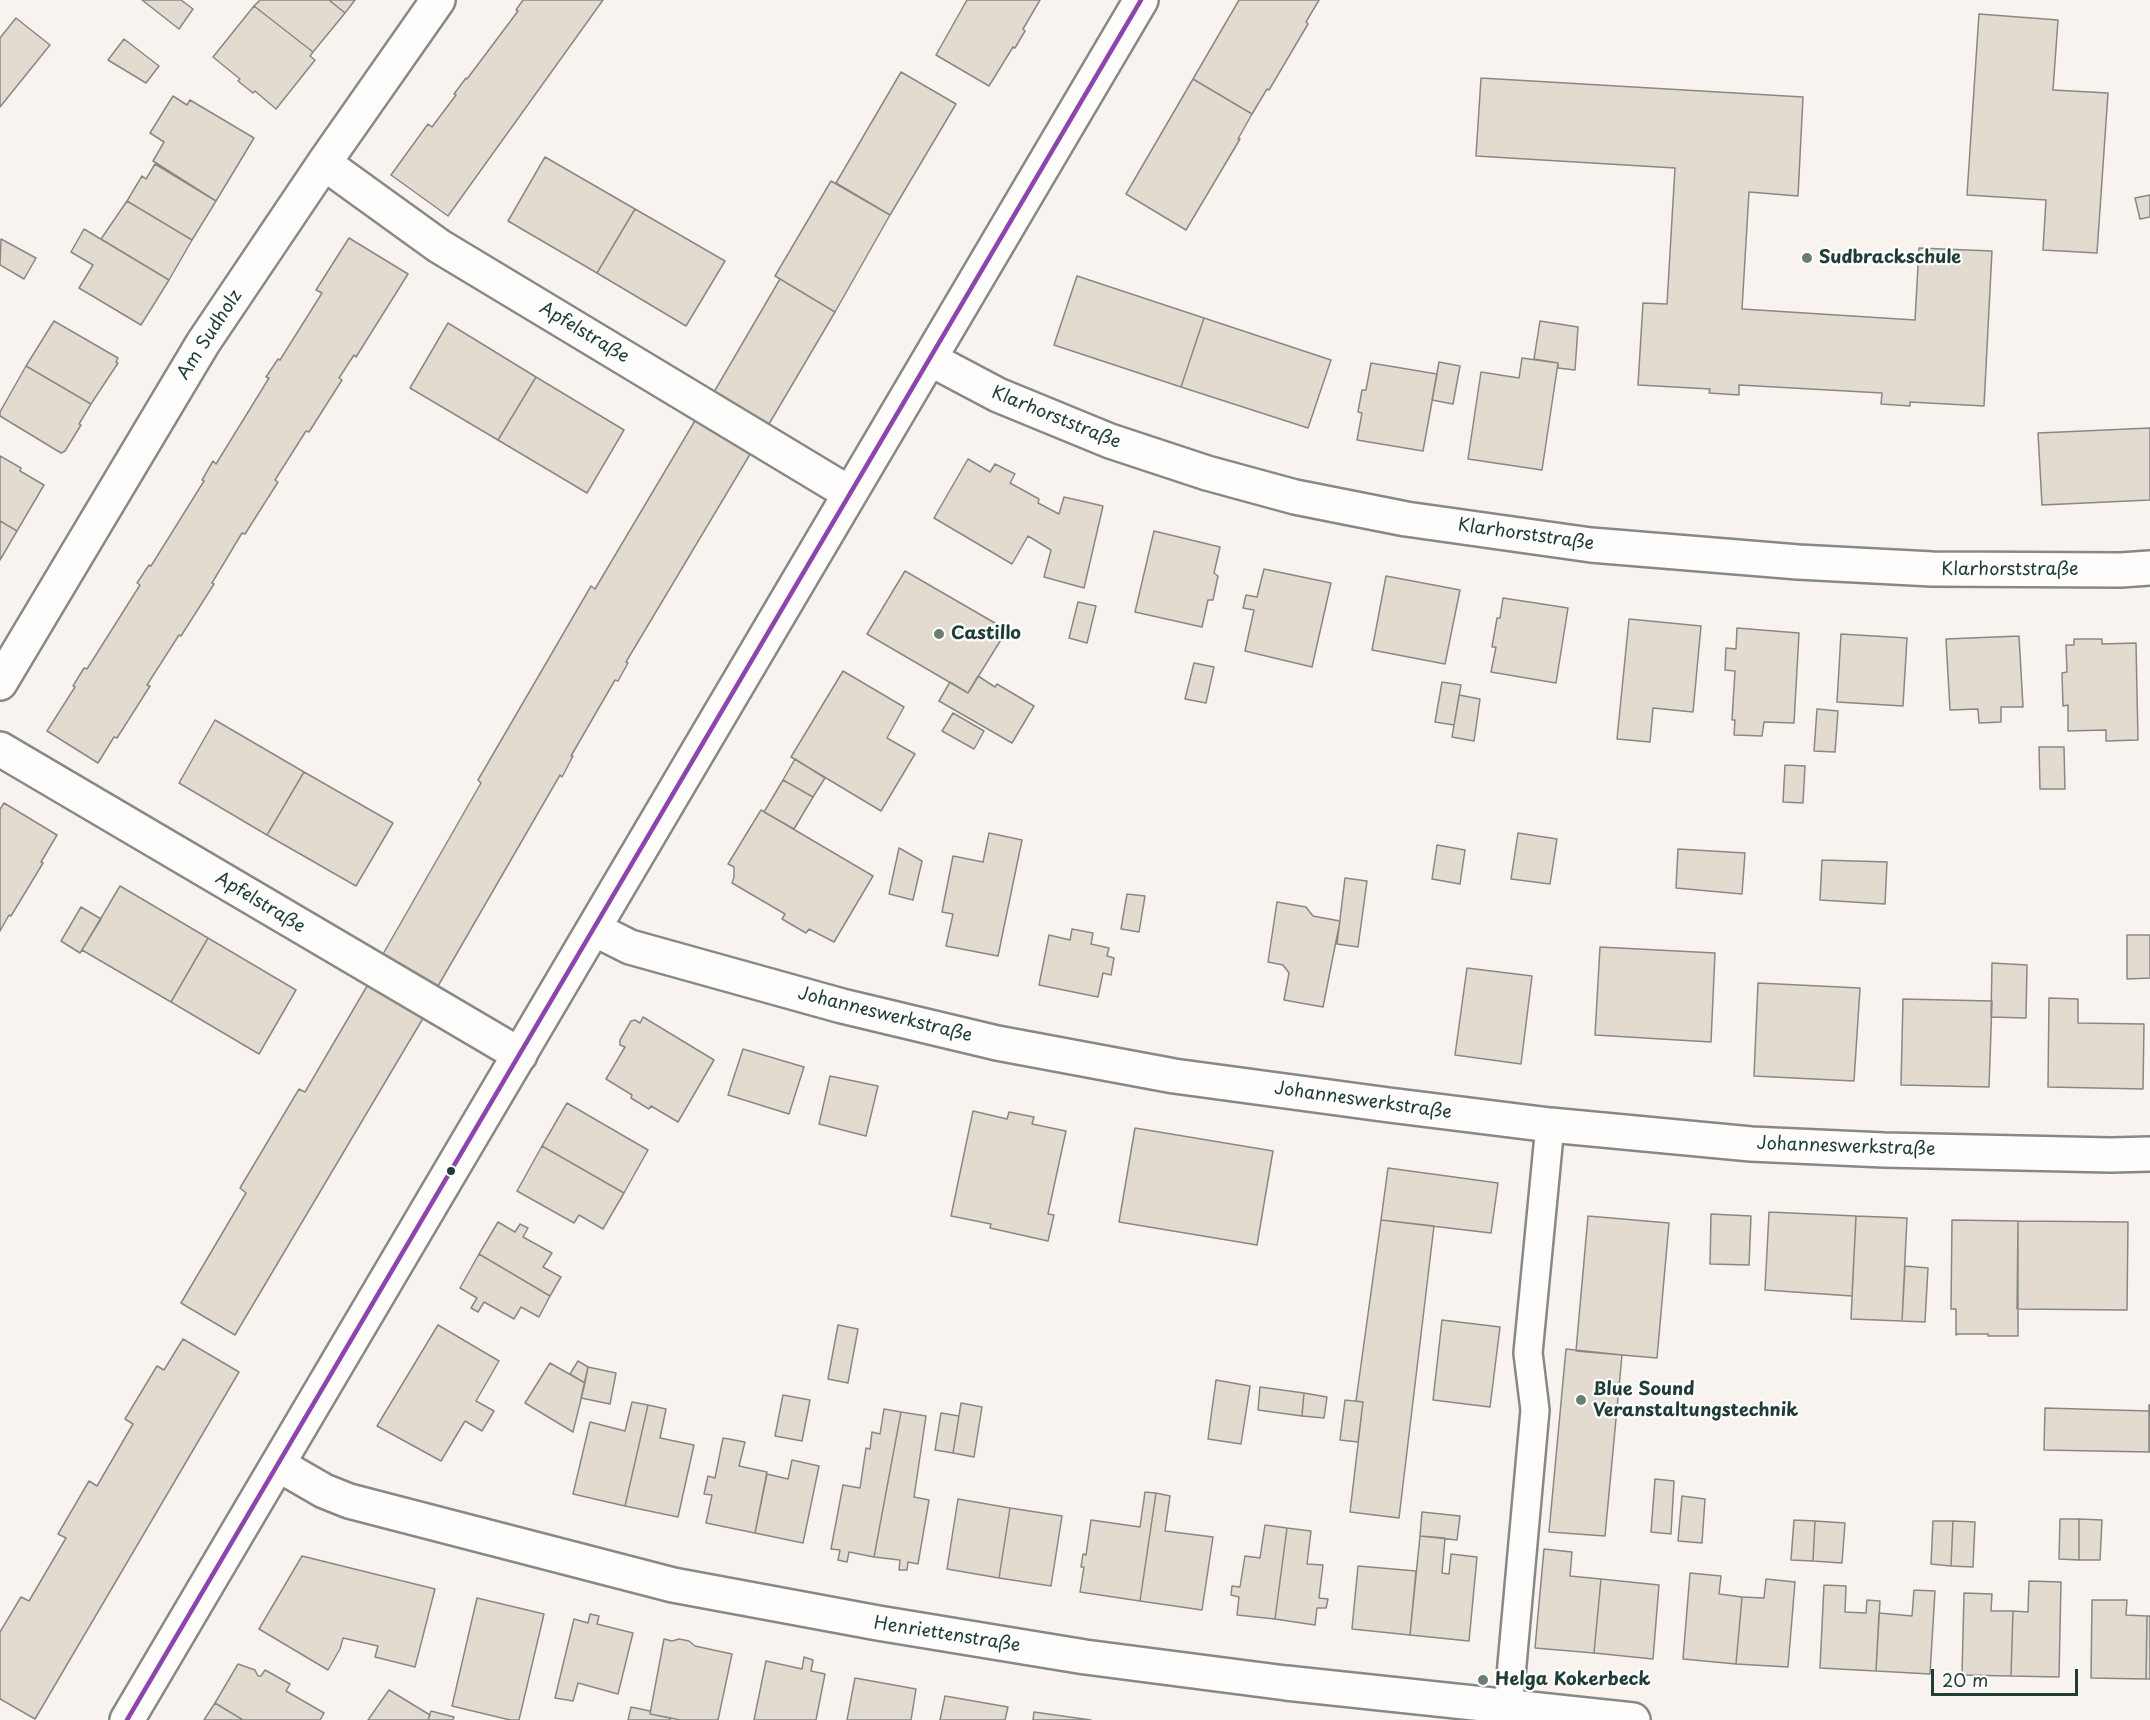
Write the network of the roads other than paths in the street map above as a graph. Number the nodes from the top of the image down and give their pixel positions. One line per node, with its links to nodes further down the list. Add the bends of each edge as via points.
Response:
1 (438, 0): 3 (street, Am Sudholz)
2 (1141, 0): 4 (street)
3 (324, 163): 5 (street, Apfelstraße, via 439,246); 7 (street, Am Sudholz, via 203,344)
4 (930, 359): 5 (street); 6 (street, Klarhorststraße, via 998,395 1174,463 1295,497 1406,519 1590,545 1809,563 1932,569)
5 (849, 493): 9 (street)
6 (2150, 568)
7 (0, 682)
8 (0, 749): 10 (street, Apfelstraße)
9 (594, 929): 10 (street); 11 (street, Johanneswerkstraße, via 630,947 842,1005 997,1042 1174,1076)
10 (520, 1055): 13 (street)
11 (1550, 1125): 12 (street, Johanneswerkstraße, via 1751,1144 1867,1150); 14 (lane, via 1528,1353 1535,1410)
12 (2150, 1154)
13 (279, 1465): 14 (street, Henriettenstraße, via 349,1501 684,1587 1085,1658); 15 (street)
14 (1507, 1714): 16 (street, Henriettenstraße)
15 (127, 1720)
16 (1633, 1720)

